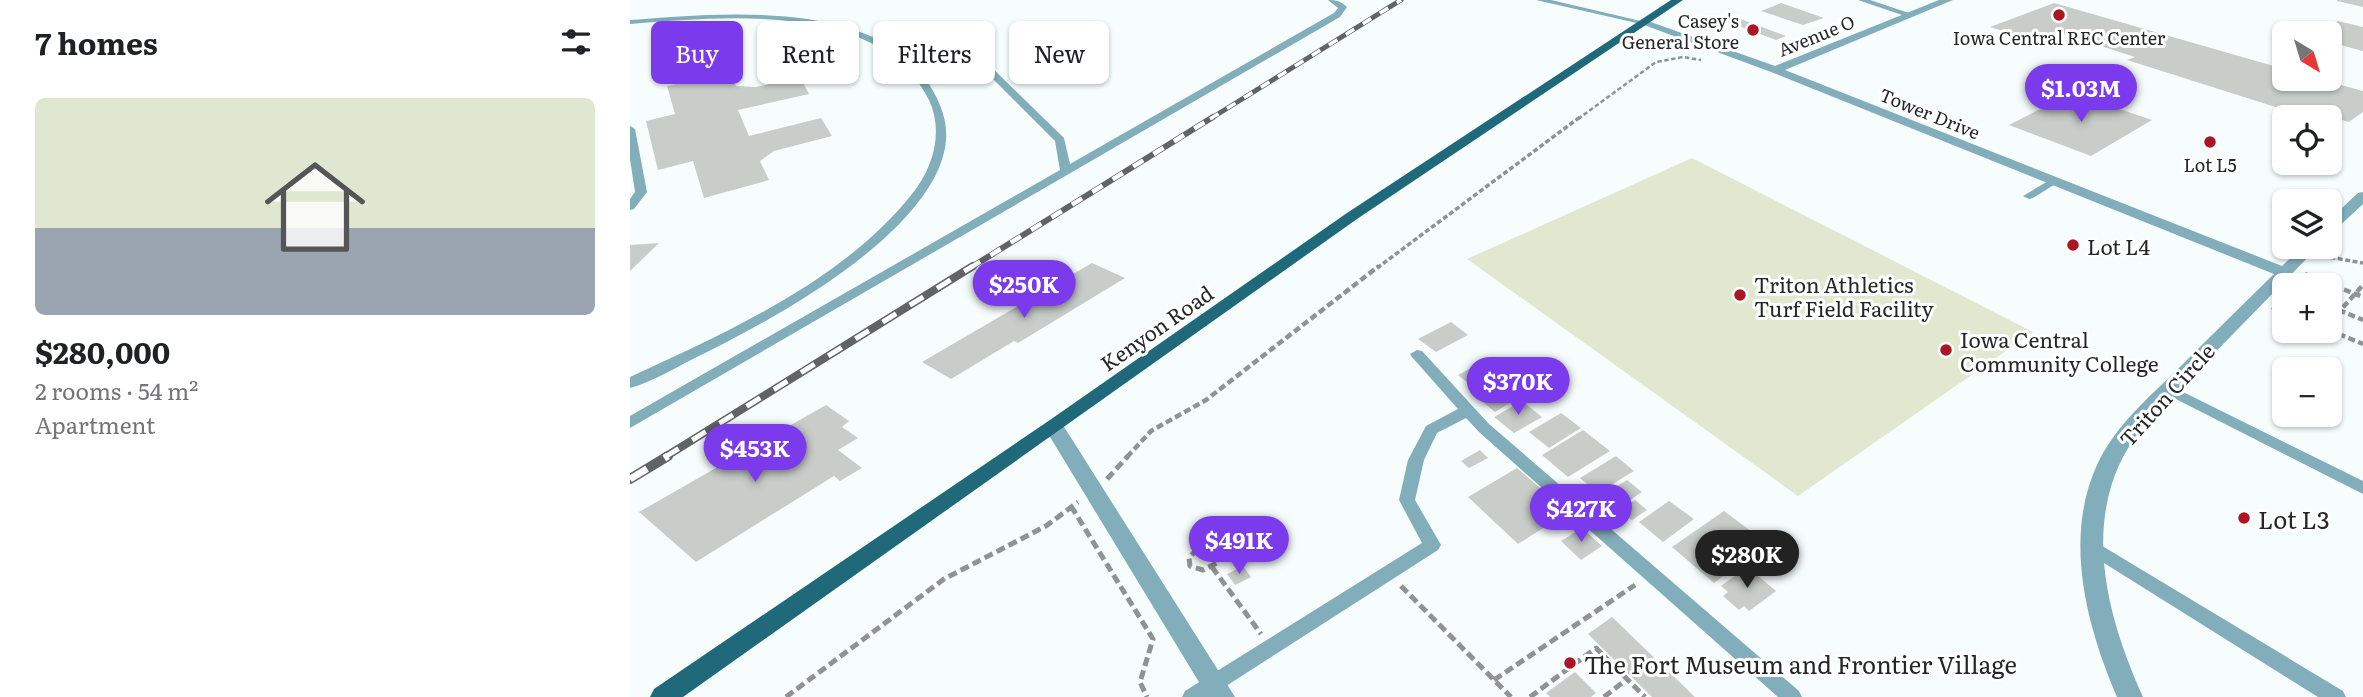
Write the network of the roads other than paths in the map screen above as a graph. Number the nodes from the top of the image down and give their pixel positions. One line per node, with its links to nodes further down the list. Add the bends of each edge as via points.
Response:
1 (1332, 0): 15 (lane, via 1343,8 1337,15)
2 (1540, 0): 6 (lane)
3 (1678, 0): 9 (main road, Kenyon Road)
4 (1862, 0): 7 (lane)
5 (1948, 0): 7 (street, Avenue O)
6 (1553, 1): 9 (lane)
7 (1911, 15): 11 (street, Avenue O)
8 (630, 22): 10 (lane, via 729,17 810,22)
9 (1641, 22): 11 (street, Tower Drive); 28 (main road, Kenyon Road, via 1352,216)
10 (873, 40)
11 (1775, 70): 16 (street, Tower Drive)
12 (995, 76): 15 (lane, via 1060,140)
13 (923, 84): 24 (lane, via 943,118 943,135 939,156 915,198 866,246 780,306)
14 (630, 129): 19 (lane, via 641,192)
15 (1066, 171): 27 (lane)
16 (2053, 181): 17 (lane); 22 (street, Tower Drive)
17 (2029, 196)
18 (2363, 197): 20 (street)
19 (630, 207)
20 (2342, 216)
21 (2297, 259): 22 (street, Triton Circle)
22 (2285, 270): 25 (street, Triton Circle)
23 (1417, 354): 26 (lane)
24 (630, 383)
25 (2167, 389): 29 (lane); 30 (street, Triton Circle, via 2120,440 2104,471 2093,512)
26 (1468, 410): 31 (lane, via 1431,430 1416,460 1407,500 1432,545 1271,648); 34 (lane)
27 (630, 423)
28 (1055, 427): 31 (street); 32 (main road, Kenyon Road)
29 (2363, 488)
30 (2094, 548): 35 (street, Triton Circle, via 2102,617 2115,666); 36 (lane)
31 (1218, 690): 33 (lane)
32 (663, 697)
33 (1192, 697)
34 (1792, 697)
35 (2130, 697)
36 (2336, 697)

